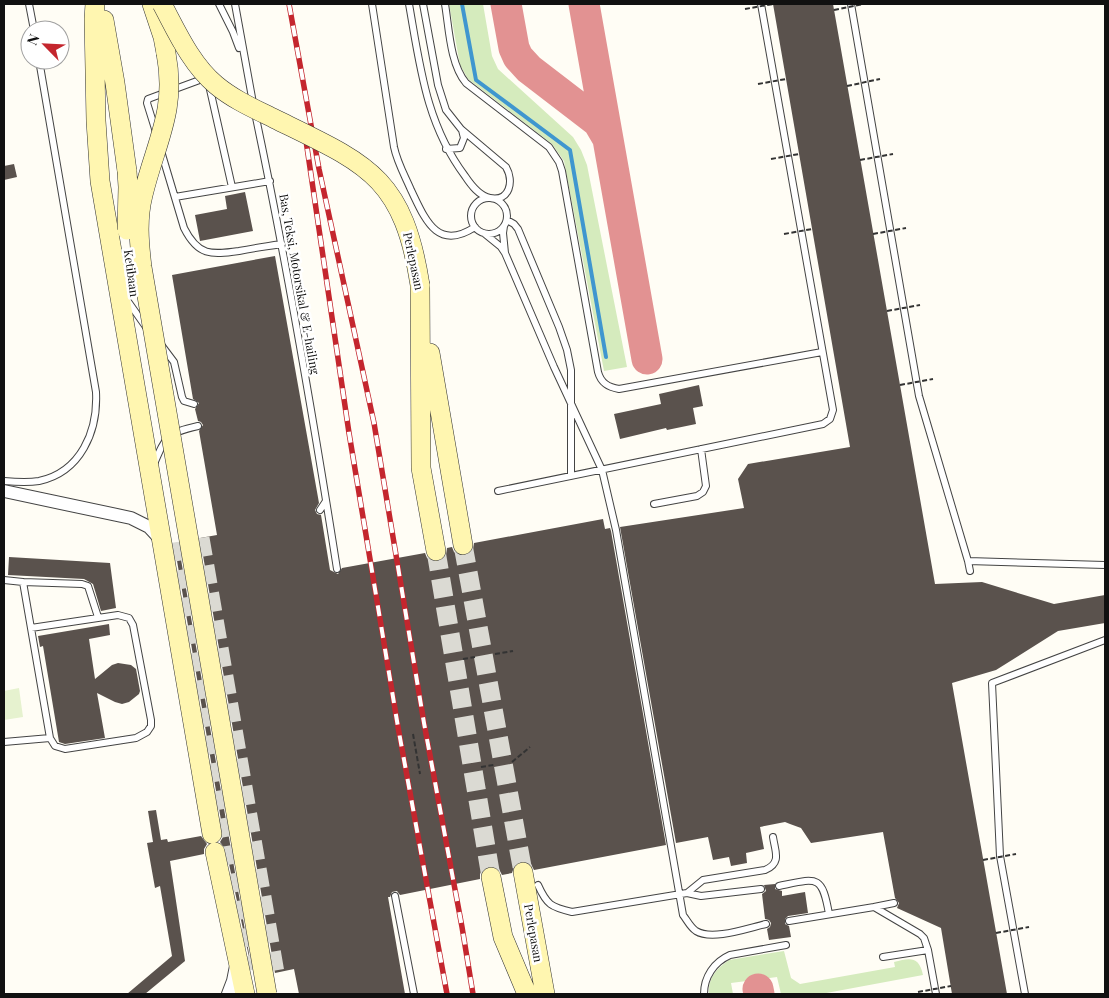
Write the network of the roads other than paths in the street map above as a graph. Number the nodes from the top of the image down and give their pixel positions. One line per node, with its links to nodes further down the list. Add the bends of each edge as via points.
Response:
1 (29, 4): 14 (lane)
2 (96, 4): 28 (main road, via 96,121 100,181)
3 (100, 4): 31 (main road, Ketibaan, bridge, via 127,171 131,270)
4 (152, 4): 81 (main road, bridge, via 163,37 170,85 166,120 140,209 139,242)
5 (162, 4): 29 (main road, Perlepasan, bridge, via 186,49 215,85 239,101 347,155 383,184 408,229)
6 (220, 4): 15 (lane)
7 (235, 4): 15 (lane, Bas, Teksi, Motorsikal & E-hailing)
8 (372, 4): 24 (lane, via 399,163 432,229 445,234 460,234)
9 (408, 4): 18 (lane, via 422,80)
10 (424, 4): 17 (lane, via 442,99 446,110)
11 (445, 4): 30 (lane, via 456,66 461,77 549,147 559,162 602,382 619,389)
12 (761, 4): 30 (lane)
13 (851, 4): 49 (lane, via 920,396)
14 (32, 20)
15 (245, 65): 19 (lane, Bas, Teksi, Motorsikal & E-hailing)
16 (41, 70): 39 (lane, via 96,392 96,417 83,448 62,472 39,481)
17 (461, 129): 18 (lane, via 463,144 457,149); 22 (lane, via 508,170 510,184 507,193 501,198)
18 (446, 149): 22 (lane, via 471,185)
19 (270, 180): 20 (lane); 26 (lane, Bas, Teksi, Motorsikal & E-hailing)
20 (232, 187): 21 (lane); 21 (lane, via 208,81 202,77 152,97 147,103)
21 (175, 197): 26 (lane, via 189,239 202,250 218,254)
22 (491, 198): 23 (lane, via 502,203 507,214); 24 (lane, via 480,201 472,210)
23 (506, 222): 25 (lane, via 496,233); 27 (lane, via 503,233); 32 (lane, via 518,229 559,327 571,370)
24 (475, 227): 25 (lane)
25 (485, 234): 27 (lane)
26 (282, 244): 42 (lane, Bas, Teksi, Motorsikal & E-hailing)
27 (505, 253): 32 (lane)
28 (118, 284): 33 (lane, via 133,311 174,362 184,401); 38 (main road)
29 (420, 285): 47 (main road, Perlepasan); 48 (main road, via 420,468)
30 (822, 352): 35 (lane, via 833,410 823,424)
31 (152, 392): 45 (main road, bridge); 46 (main road, Ketibaan)
32 (570, 398): 36 (lane); 37 (lane)
33 (194, 404)
34 (198, 426): 38 (lane, via 168,436 152,466)
35 (701, 449): 36 (lane); 43 (lane, via 706,486 703,492 698,496)
36 (602, 470): 37 (lane); 69 (lane, via 616,530)
37 (571, 476): 41 (lane)
38 (151, 479): 46 (main road)
39 (4, 481)
40 (4, 491): 46 (street, via 131,518)
41 (498, 491)
42 (326, 501): 44 (lane); 51 (lane, Bas, Teksi, Motorsikal & E-hailing)
43 (654, 504)
44 (320, 510)
45 (200, 538)
46 (169, 541): 80 (main road, via 214,843)
47 (463, 545)
48 (436, 551)
49 (968, 561): 50 (lane); 52 (lane)
50 (1105, 565)
51 (337, 569)
52 (970, 570)
53 (4, 580): 54 (lane)
54 (22, 582): 55 (lane, via 86,585); 56 (lane)
55 (98, 617): 56 (lane); 60 (lane, via 124,615 133,625 151,726 136,738 65,749 55,746)
56 (31, 628): 60 (lane)
57 (1105, 640): 59 (lane)
58 (990, 674): 59 (lane)
59 (992, 683): 88 (lane, via 1000,856)
60 (50, 738): 61 (lane)
61 (4, 742)
62 (773, 837): 68 (lane, via 777,859 772,867 703,880)
63 (523, 872): 85 (main road, Perlepasan)
64 (491, 876): 84 (main road, via 503,937)
65 (538, 885): 69 (lane, via 545,900 556,908 572,912)
66 (779, 886): 73 (lane, via 815,881 825,892)
67 (761, 889): 68 (lane, via 701,896)
68 (687, 893): 69 (lane)
69 (678, 894): 75 (lane, via 683,915 696,931 707,935)
70 (395, 896): 83 (lane)
71 (894, 903): 72 (lane)
72 (874, 907): 73 (lane); 77 (lane, via 920,934)
73 (829, 914): 74 (lane)
74 (789, 921)
75 (766, 924)
76 (786, 945): 86 (lane, via 724,958 707,978)
77 (928, 950): 78 (lane); 87 (lane)
78 (882, 957)
79 (274, 973): 82 (main road)
80 (245, 985)
81 (267, 994)
82 (277, 994)
83 (414, 994)
84 (527, 994)
85 (545, 994)
86 (704, 994)
87 (936, 994)
88 (1025, 994)

